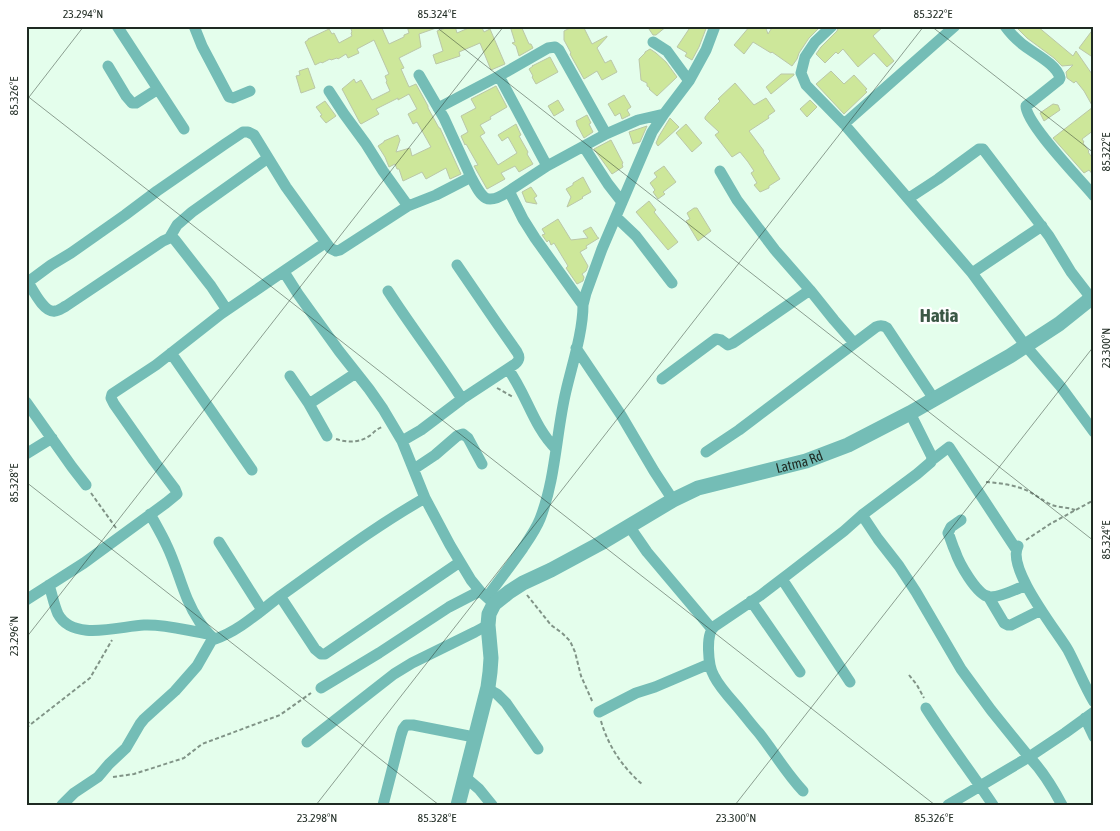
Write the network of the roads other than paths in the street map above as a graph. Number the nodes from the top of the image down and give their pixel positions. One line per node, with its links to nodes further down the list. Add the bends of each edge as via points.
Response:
1 (117, 26): 12 (street)
2 (194, 26): 13 (street, via 229,97)
3 (715, 26): 11 (street)
4 (832, 26): 17 (street, via 805,57 802,73 806,85)
5 (955, 26): 17 (street)
6 (1005, 26): 26 (street, via 1059,74 1059,80 1026,106 1026,111 1037,130)
7 (653, 42): 11 (street, via 668,51)
8 (108, 66): 12 (street, via 132,103)
9 (419, 75): 15 (street)
10 (499, 76): 15 (street); 19 (street, via 555,46); 22 (street)
11 (689, 81): 16 (street)
12 (158, 89): 18 (street)
13 (250, 91)
14 (329, 91): 29 (street)
15 (438, 108): 24 (street)
16 (664, 114): 19 (street, via 638,120); 28 (street, via 652,132)
17 (844, 124): 27 (street)
18 (184, 129)
19 (606, 134): 20 (street)
20 (584, 147): 22 (street); 28 (street)
21 (268, 158): 32 (street, via 192,212 177,225); 33 (street); 37 (street, via 254,135 243,132)
22 (547, 166): 25 (street)
23 (720, 171): 39 (street, via 752,220)
24 (471, 177): 25 (street, via 487,199 495,200); 29 (street)
25 (509, 192): 42 (street, via 535,238)
26 (1094, 196)
27 (908, 198): 31 (street, via 981,148); 36 (street)
28 (622, 202): 30 (street)
29 (408, 206): 33 (street, via 340,250 333,250)
30 (616, 217): 38 (street, via 636,236); 42 (street)
31 (1042, 226): 36 (street); 41 (street, via 1071,272)
32 (170, 237): 37 (street, via 56,311 44,307); 43 (street, via 176,240)
33 (326, 243): 35 (street)
34 (458, 265): 48 (street, via 519,356 519,361)
35 (284, 272): 43 (street); 49 (street)
36 (972, 273): 45 (street)
37 (27, 282)
38 (672, 283)
39 (810, 290): 44 (street); 51 (street, via 734,343 728,345 716,339)
40 (388, 291): 52 (street)
41 (1092, 297): 45 (street, Latma Rd)
42 (583, 305): 46 (street)
43 (227, 310): 47 (street)
44 (854, 343): 53 (street, via 880,325 887,328); 62 (street)
45 (1025, 345): 53 (street, Latma Rd); 57 (street)
46 (576, 348): 61 (street); 70 (street)
47 (171, 353): 67 (street); 71 (street, via 111,396 177,492)
48 (508, 369): 52 (street); 61 (street, via 542,433)
49 (356, 372): 55 (street); 60 (street)
50 (290, 376): 55 (street)
51 (662, 379)
52 (462, 399): 60 (street)
53 (934, 399): 56 (street, Latma Rd)
54 (26, 402): 59 (street)
55 (309, 404): 58 (street)
56 (910, 413): 64 (street); 70 (street, Latma Rd, via 829,453 698,488)
57 (1094, 432)
58 (327, 436)
59 (52, 438): 63 (street); 68 (street)
60 (402, 441): 66 (street)
61 (556, 449): 82 (street, via 540,520)
62 (706, 452)
63 (26, 454)
64 (932, 460): 72 (street); 79 (street, via 949,447 1017,548 1017,564)
65 (482, 464): 66 (street, via 468,438 462,434)
66 (414, 469): 69 (street)
67 (252, 470)
68 (86, 485)
69 (425, 498): 76 (street); 80 (street)
70 (673, 500): 74 (street, Latma Rd)
71 (150, 514): 78 (street); 89 (street, via 167,546 192,611)
72 (862, 515): 77 (street); 103 (street, via 916,592 961,669)
73 (961, 520): 81 (street, via 948,533 973,583)
74 (629, 526): 82 (street, Latma Rd, via 509,592); 88 (street, via 641,545)
75 (219, 542): 85 (street)
76 (460, 562): 80 (street, via 325,654 316,649); 82 (street)
77 (782, 579): 84 (street); 92 (street)
78 (49, 585): 83 (street); 89 (street, via 58,614 67,624 81,630 153,625)
79 (1026, 585): 81 (street); 86 (street)
80 (280, 596): 85 (street)
81 (988, 596): 86 (street, via 1008,625)
82 (487, 597): 87 (street); 93 (street, via 449,607)
83 (26, 600)
84 (751, 601): 88 (street); 91 (street)
85 (262, 610): 89 (street, via 241,626 217,638)
86 (1041, 610): 95 (street, via 1067,649)
87 (488, 625): 94 (street, via 491,658); 101 (street, via 394,674)
88 (711, 628): 90 (street)
89 (211, 636): 107 (street, via 197,666 144,719 126,748 98,777)
90 (710, 664): 97 (street); 106 (street, via 719,684)
91 (800, 672)
92 (850, 682)
93 (321, 688)
94 (488, 688): 99 (street); 102 (street, via 506,703)
95 (1094, 702)
96 (926, 708): 105 (street)
97 (598, 712)
98 (1089, 715): 100 (street); 103 (street)
99 (474, 737): 104 (street); 108 (street, via 406,725)
100 (1094, 737)
101 (307, 742)
102 (538, 749)
103 (1029, 757): 105 (street); 113 (street)
104 (465, 777): 109 (street); 110 (street)
105 (980, 786): 111 (street); 112 (street)
106 (803, 791)
107 (62, 805)
108 (383, 805)
109 (458, 805)
110 (492, 805)
111 (948, 805)
112 (993, 805)
113 (1062, 805)

